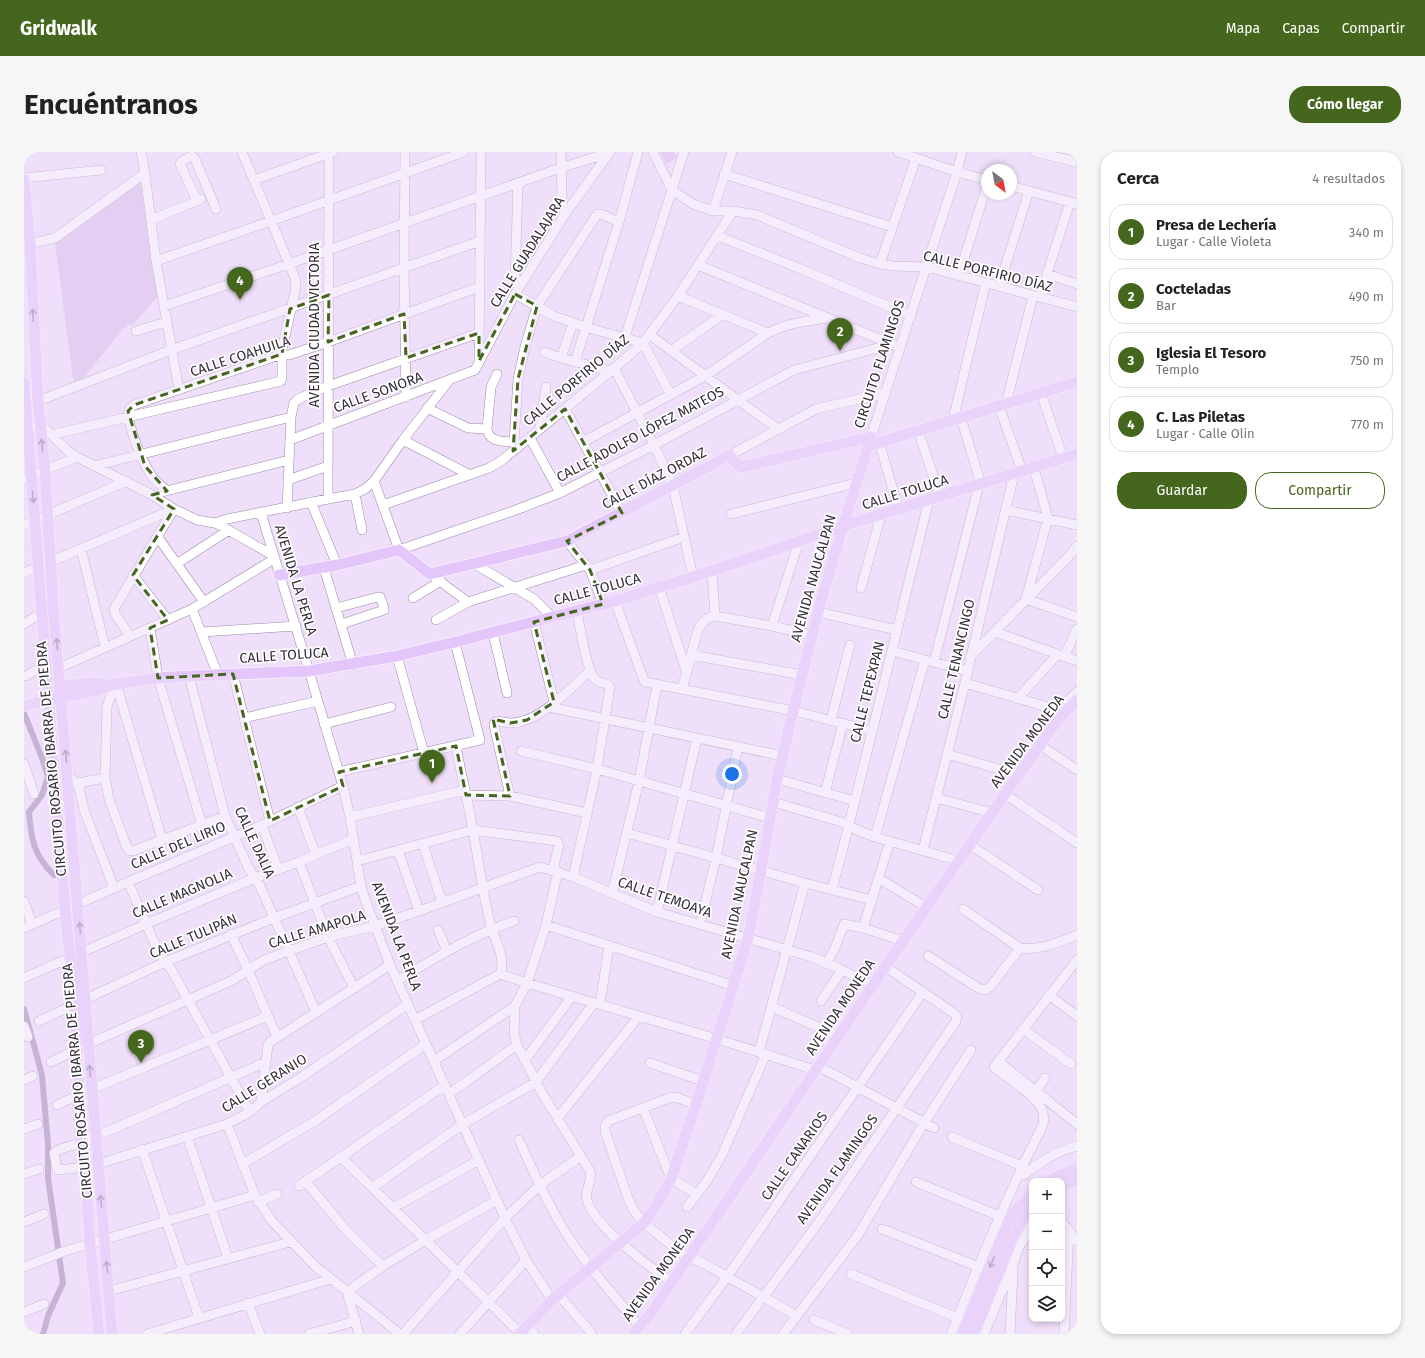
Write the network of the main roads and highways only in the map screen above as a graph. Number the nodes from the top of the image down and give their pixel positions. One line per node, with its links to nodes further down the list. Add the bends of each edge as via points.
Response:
1 (24, 179): 2 (main road, CIRCUITO ROSARIO IBARRA DE PIEDRA)
2 (27, 244): 13 (main road, CIRCUITO ROSARIO IBARRA DE PIEDRA, one-way to 2)
3 (1077, 382): 7 (main road, CIRCUITO FLAMINGOS)
4 (24, 383): 5 (main road)
5 (24, 388): 6 (main road)
6 (25, 430): 9 (main road)
7 (873, 442): 10 (main road, AVENIDA NAUCALPAN, via 856,483); 11 (main road, CALLE DÍAZ ORDAZ, via 742,467 735,464 730,455 567,541)
8 (1077, 454): 10 (main road, CALLE TOLUCA)
9 (28, 478): 14 (main road, one-way to 14, via 35,520)
10 (843, 526): 13 (main road, CALLE TOLUCA, via 615,601 397,656 309,671 158,678 94,691); 28 (main road, AVENIDA NAUCALPAN, via 818,612 782,756 748,938 670,1179 644,1223 556,1298)
11 (430, 574): 12 (main road, CALLE ADOLFO LÓPEZ MATEOS, via 399,550 324,568)
12 (279, 575)
13 (61, 691): 14 (main road, CALLE TOLUCA); 17 (main road, CIRCUITO ROSARIO IBARRA DE PIEDRA, one-way to 13, via 78,905 70,807 73,780)
14 (50, 700): 16 (main road, CALLE TOLUCA); 17 (main road, via 65,910)
15 (1077, 700): 26 (main road, AVENIDA MONEDA, via 1061,716 1005,794 672,1282)
16 (24, 706)
17 (76, 954): 18 (main road, CIRCUITO ROSARIO IBARRA DE PIEDRA)
18 (80, 1002): 29 (main road, via 77,1096 79,1129 86,1167); 30 (main road, CIRCUITO ROSARIO IBARRA DE PIEDRA, one-way to 18, via 88,1044)
19 (1077, 1169): 20 (main road)
20 (1054, 1178)
21 (1077, 1180): 22 (main road)
22 (1065, 1185)
23 (1029, 1197): 25 (main road, via 1004,1218)
24 (1029, 1211): 25 (main road)
25 (1004, 1244): 27 (main road); 31 (main road, one-way to 31)
26 (636, 1330)
27 (980, 1331)
28 (525, 1332)
29 (99, 1334)
30 (112, 1334)
31 (962, 1334)

